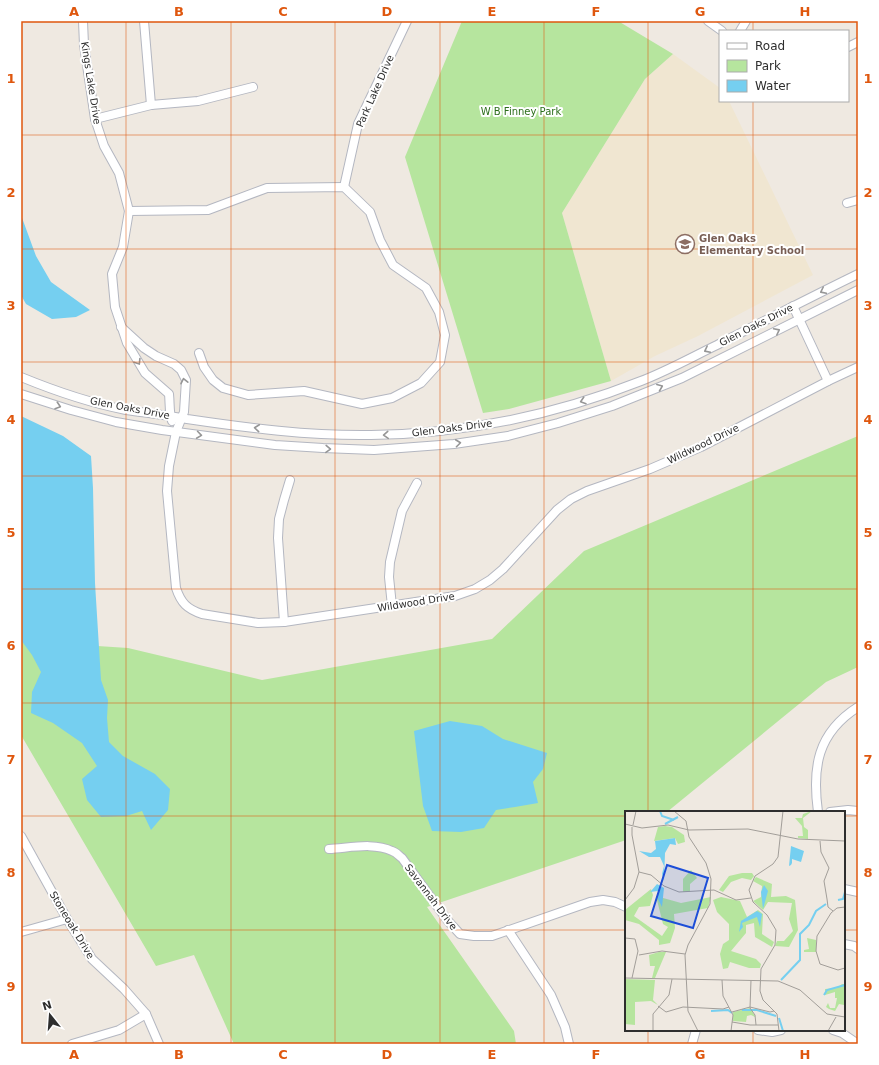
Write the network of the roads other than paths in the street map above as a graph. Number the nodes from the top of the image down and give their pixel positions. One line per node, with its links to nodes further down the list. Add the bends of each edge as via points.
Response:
1 (83, 21): 12 (street, Kings Lake Drive)
2 (144, 21): 11 (street)
3 (407, 21): 13 (street, Park Lake Drive, via 358,124)
4 (708, 21): 6 (street)
5 (746, 21): 7 (street)
6 (721, 30)
7 (741, 30)
8 (858, 42): 9 (street)
9 (849, 46)
10 (253, 87): 11 (street, via 198,101)
11 (151, 105): 12 (street)
12 (95, 119): 16 (street, Kings Lake Drive, via 104,146 119,173)
13 (344, 187): 16 (street, via 267,188 208,210); 22 (street, via 370,212 393,265 426,288 439,312 444,335 440,362 421,383 392,398 362,404 304,392 248,395 223,388 213,380 204,367)
14 (858, 200): 15 (street)
15 (847, 204)
16 (129, 212): 21 (street, Kings Lake Drive, via 123,247 112,274)
17 (858, 274): 19 (street, Glen Oaks Drive, one-way to 19)
18 (858, 290): 20 (street, Glen Oaks Drive)
19 (793, 306): 20 (street); 28 (street, Glen Oaks Drive, one-way to 28, via 643,380 561,408 494,424 426,432 326,435)
20 (799, 320): 25 (street); 29 (street, Glen Oaks Drive, one-way to 20, via 275,445 356,450 454,444 508,436 558,423 646,393)
21 (120, 327): 27 (street, Kings Lake Drive, one-way to 27, via 126,343 145,373 169,394); 28 (street, one-way to 21, via 186,380 181,370 144,348)
22 (199, 353)
23 (858, 367): 25 (street, Wildwood Drive)
24 (21, 377): 27 (street, Glen Oaks Drive, via 90,401)
25 (828, 381): 32 (street, Wildwood Drive, via 701,446 650,469 587,490 571,499 557,510 503,569 475,589 455,596)
26 (21, 394): 29 (street, Glen Oaks Drive, one-way to 29, via 116,422)
27 (170, 417): 28 (street, Glen Oaks Drive); 29 (street, Kings Lake Drive)
28 (182, 418): 29 (street)
29 (176, 432): 33 (street, Wildwood Drive, via 167,491 179,597 185,605 202,614 258,623)
30 (290, 480): 33 (street, via 281,513 278,538)
31 (417, 483): 32 (street, via 402,511 390,562)
32 (392, 606): 33 (street, Wildwood Drive)
33 (284, 622)
34 (858, 707): 35 (street, via 843,718 822,747 815,782)
35 (818, 811)
36 (839, 811): 37 (street)
37 (858, 811)
38 (21, 836): 43 (street, Stoneoak Drive)
39 (329, 850): 44 (street, Savannah Drive, via 365,846 394,851 460,934 492,936)
40 (845, 889): 41 (street)
41 (858, 892)
42 (625, 907): 44 (street, Savannah Drive, via 603,900 590,902)
43 (67, 919): 45 (street); 48 (street, Stoneoak Drive, via 92,959)
44 (508, 930): 55 (street, via 551,995 565,1027)
45 (21, 932)
46 (845, 944): 47 (street)
47 (858, 949)
48 (146, 1014): 53 (street, via 119,1030); 54 (street, Stoneoak Drive)
49 (696, 1031): 56 (street)
50 (765, 1031): 51 (street)
51 (776, 1031)
52 (836, 1031): 57 (street)
53 (72, 1044)
54 (159, 1044)
55 (569, 1044)
56 (692, 1044)
57 (858, 1044)

